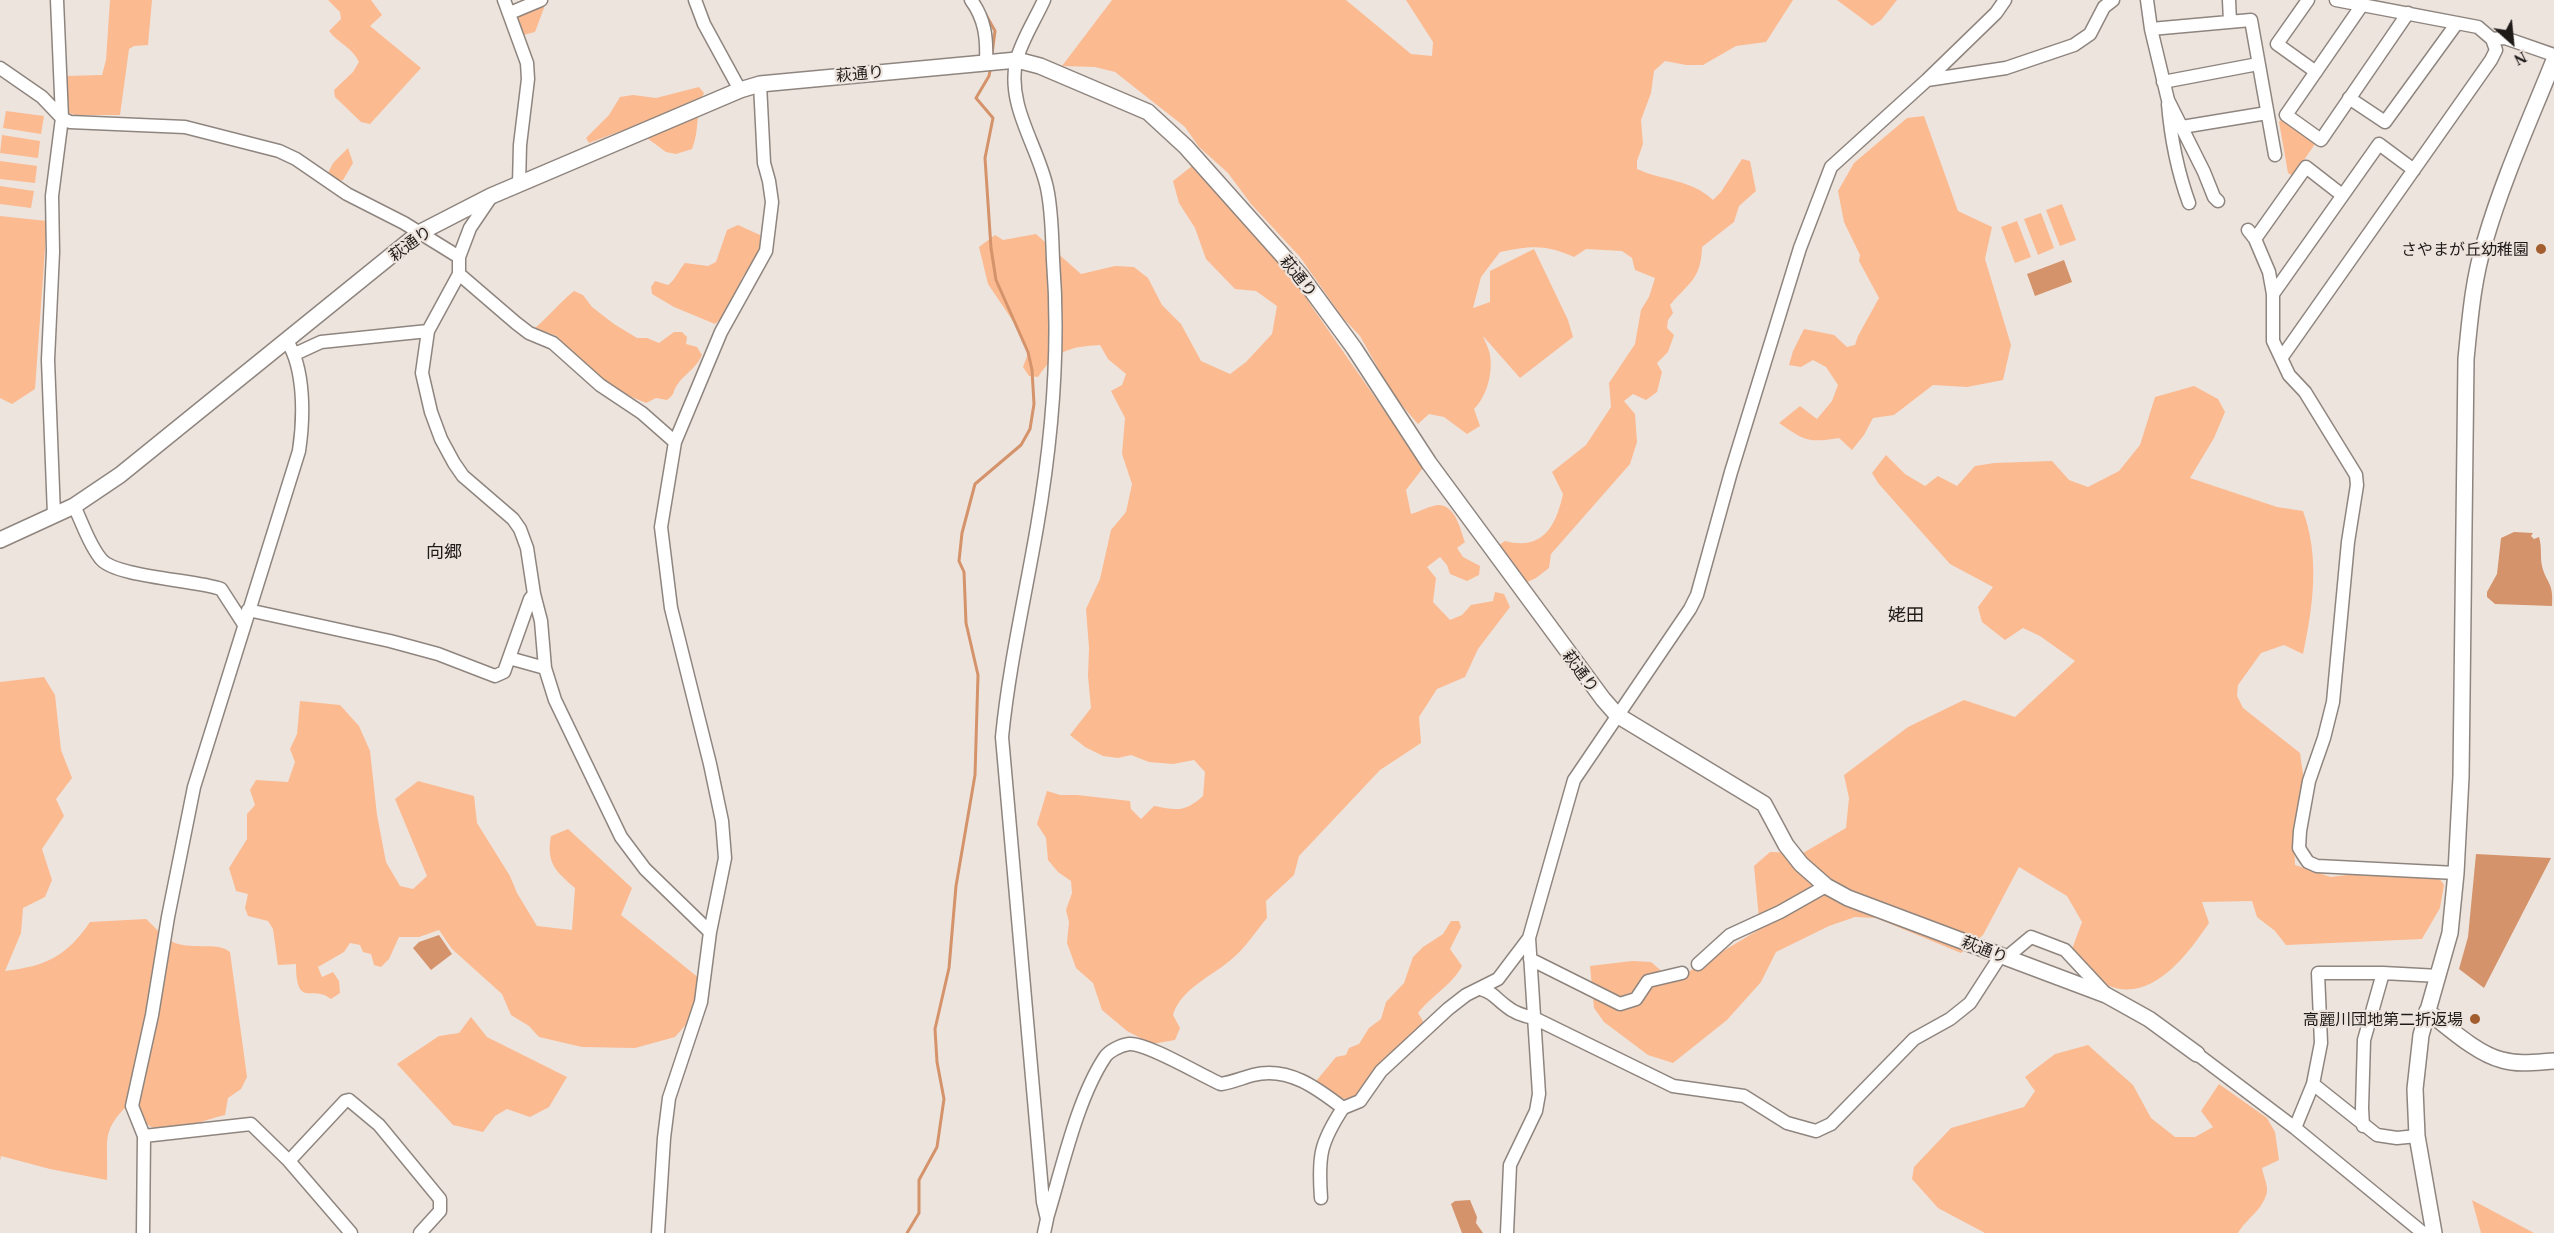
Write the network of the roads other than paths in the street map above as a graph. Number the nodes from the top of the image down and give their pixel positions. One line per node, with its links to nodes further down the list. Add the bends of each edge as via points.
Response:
1 (57, 0): 34 (street)
2 (504, 0): 14 (street)
3 (542, 0): 14 (street)
4 (694, 0): 30 (street)
5 (971, 0): 23 (street, via 984,25)
6 (1044, 0): 21 (street)
7 (2005, 0): 27 (street)
8 (2113, 0): 27 (street, via 2104,7 2090,34 2074,45 2006,68)
9 (2147, 0): 18 (street)
10 (2229, 0): 16 (street)
11 (2307, 0): 26 (street, via 2277,44)
12 (2336, 0): 13 (street)
13 (2362, 5): 15 (street); 26 (street)
14 (510, 13): 38 (street, via 527,63 528,79)
15 (2408, 13): 17 (street); 31 (street)
16 (2230, 22): 18 (street); 24 (street, via 2251,20)
17 (2457, 23): 19 (street, via 2478,27); 31 (street, via 2385,122)
18 (2151, 29): 28 (street)
19 (2492, 39): 20 (street, via 2505,38); 37 (street, via 2496,50 2491,60)
20 (2554, 55)
21 (1017, 60): 23 (street, 萩通り); 59 (street, 萩通り, via 1148,112 1186,147 1301,276 1354,348 1429,463); 86 (street, via 1014,78 1020,115 1047,188 1057,309 1048,455 1002,737)
22 (2554, 60): 60 (street, via 2500,193 2484,242 2472,300 2466,359 2461,777)
23 (986, 61): 29 (street, 萩通り)
24 (2258, 64): 28 (street); 33 (street)
25 (0, 68): 34 (street, via 42,97)
26 (2316, 72): 31 (street, via 2286,115 2321,140)
27 (1927, 80): 59 (street, via 1832,167 1800,248 1731,472 1701,585 1690,609)
28 (2163, 82): 32 (street)
29 (760, 84): 30 (street, 萩通り); 50 (street, via 764,163 772,202 766,251 721,332)
30 (740, 90): 38 (street, 萩通り)
31 (2349, 98)
32 (2168, 100): 35 (street); 42 (street, via 2171,141)
33 (2267, 113): 35 (street); 36 (street)
34 (62, 118): 43 (street, via 70,122 185,127 279,151); 52 (street, via 52,196 48,360)
35 (2182, 127): 41 (street)
36 (2275, 155)
37 (2414, 170): 39 (street, via 2379,144); 49 (street)
38 (519, 184): 40 (street, 萩通り)
39 (2342, 195): 46 (street); 46 (street, via 2306,167 2251,234 2269,272)
40 (491, 196): 43 (street, 萩通り); 44 (street, via 470,228)
41 (2218, 201)
42 (2189, 202)
43 (419, 233): 44 (street); 48 (street, 萩通り)
44 (459, 257): 45 (street)
45 (459, 274): 47 (street); 50 (street, via 516,323 553,343)
46 (2273, 294): 49 (street, via 2273,340)
47 (428, 331): 48 (street, via 333,339); 54 (street, via 422,373 441,439 463,476 520,528)
48 (291, 347): 51 (street, 萩通り); 55 (street, via 302,427 299,451)
49 (2282, 357): 60 (street, via 2289,375 2305,392 2356,475 2357,485 2333,702 2309,781 2299,848 2308,862 2317,866)
50 (675, 442): 62 (street, via 661,527 671,608 723,830 724,858)
51 (74, 506): 52 (street, 萩通り); 56 (street, via 107,565 221,589)
52 (54, 515): 53 (street, 萩通り)
53 (0, 540)
54 (534, 594): 57 (street); 58 (street)
55 (248, 610): 56 (street); 57 (street, via 390,641 495,676 504,672)
56 (243, 623): 82 (street, via 194,787 168,917 132,1106)
57 (509, 658): 58 (street)
58 (545, 668): 62 (street, via 555,700 621,837 645,869)
59 (1617, 715): 61 (street, 萩通り, via 1764,804 1796,858); 63 (street, via 1574,780)
60 (2456, 873): 69 (street, via 2450,933)
61 (1826, 886): 64 (street, 萩通り, via 1848,898); 66 (street, via 1731,935)
62 (710, 932): 90 (street, via 701,1002 669,1098)
63 (1529, 938): 65 (street); 70 (street)
64 (2004, 956): 73 (street, 萩通り); 73 (street, via 2031,937 2039,940 2065,950); 75 (street, via 1970,1003 1914,1039 1831,1124 1816,1131 1787,1123 1744,1096 1673,1086)
65 (1530, 959): 68 (street, via 1620,1004 1636,999 1648,981); 75 (street)
66 (1698, 964)
67 (2383, 972): 69 (street); 78 (street, via 2318,973 2320,1044); 80 (street, via 2364,1041)
68 (1682, 973)
69 (2439, 976): 74 (street)
70 (1498, 979): 71 (street); 72 (street)
71 (1480, 989): 72 (street); 79 (street, via 1448,1009 1382,1071 1360,1101)
72 (1495, 994): 75 (street, via 1506,1006)
73 (2106, 995): 76 (street, 萩通り, via 2149,1019)
74 (2427, 1011): 77 (street, via 2501,1060); 83 (street, via 2416,1065)
75 (1534, 1018): 92 (street, via 1539,1094 1536,1111 1510,1165)
76 (2197, 1054): 81 (street, 萩通り)
77 (2554, 1061)
78 (2313, 1084): 80 (street); 81 (street)
79 (1343, 1108): 85 (street, via 1327,1132 1319,1161); 86 (street, via 1318,1089 1276,1072 1221,1084 1147,1048 1130,1044 1115,1049 1106,1055 1086,1096)
80 (2363, 1126): 83 (street, via 2377,1135)
81 (2295, 1128): 93 (street, 萩通り)
82 (144, 1136): 84 (street, via 251,1124); 87 (street)
83 (2417, 1136): 94 (street)
84 (289, 1161): 88 (street); 89 (street, via 349,1100 379,1125 440,1199 440,1211)
85 (1321, 1198)
86 (1047, 1219): 91 (street)
87 (143, 1233)
88 (351, 1233)
89 (420, 1233)
90 (658, 1233)
91 (1044, 1233)
92 (1507, 1233)
93 (2423, 1233)
94 (2434, 1233)

